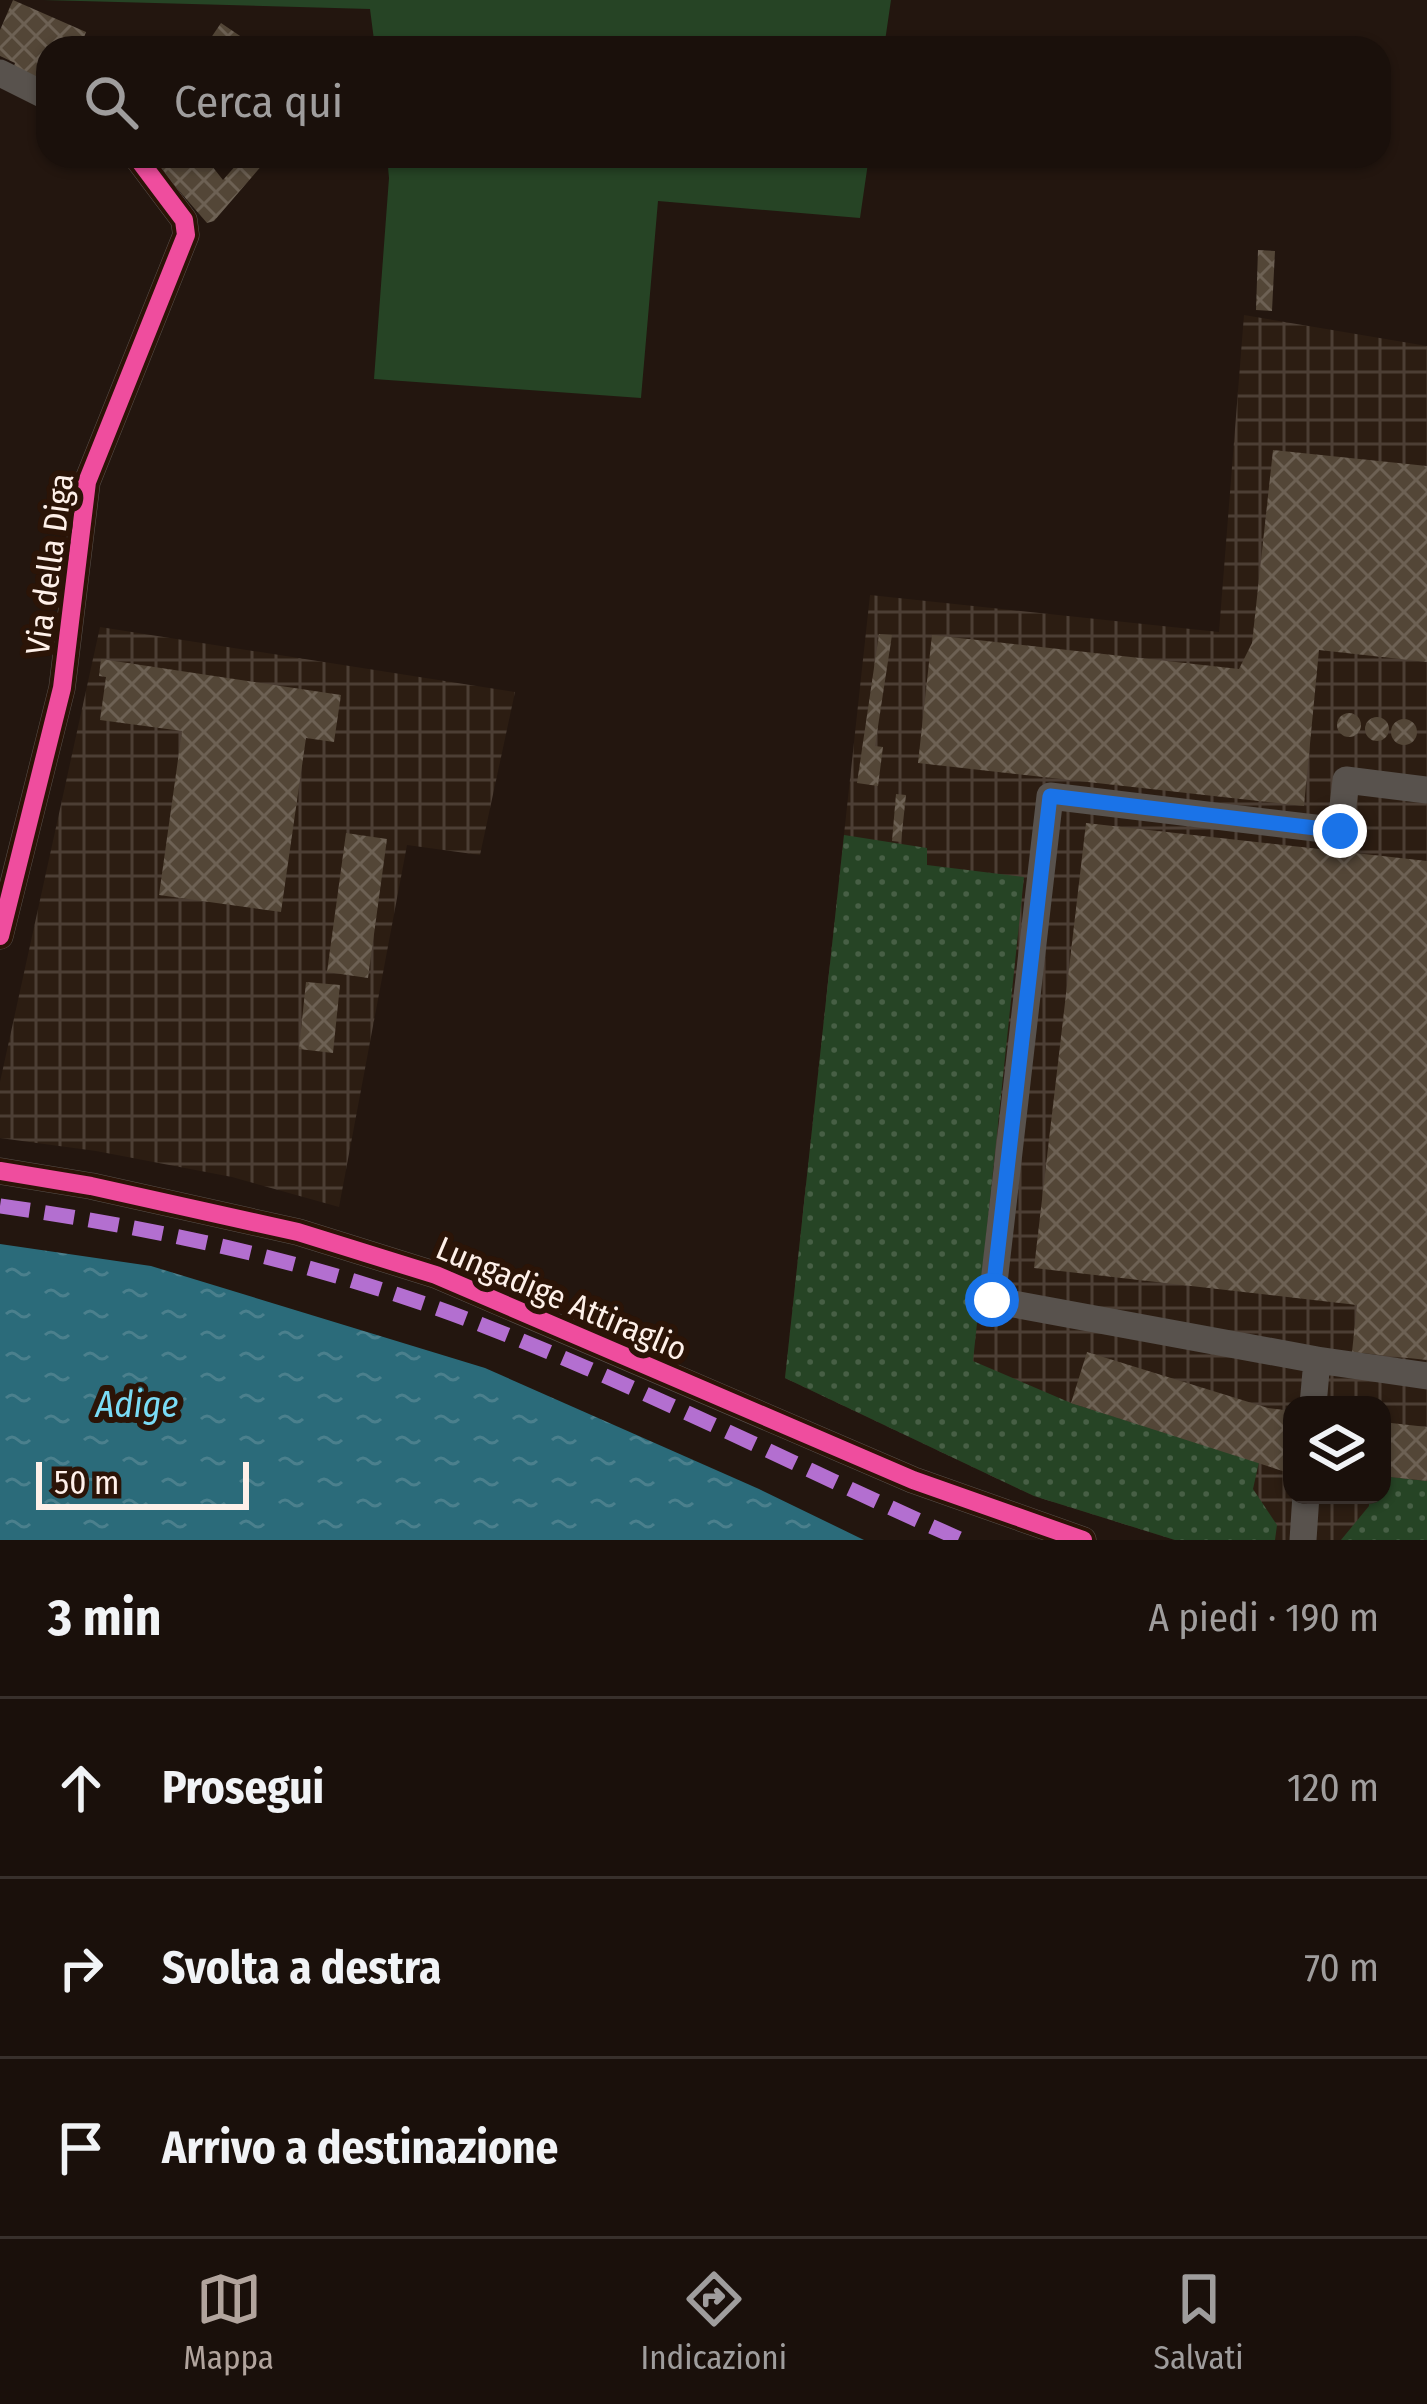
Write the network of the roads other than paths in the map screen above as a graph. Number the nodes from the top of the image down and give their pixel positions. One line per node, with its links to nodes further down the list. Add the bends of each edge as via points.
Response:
1 (0, 73): 2 (street)
2 (36, 91)
3 (145, 168): 5 (street, Via della Diga, via 184,220 186,235 88,482 62,688)
4 (1427, 790): 7 (street, via 1346,780 1340,831 1050,796 992,1300)
5 (0, 936)
6 (0, 1172): 11 (street, Lungadige Attiraglio, via 298,1232 436,1275 913,1480)
7 (1317, 1360): 8 (street); 9 (street)
8 (1427, 1376)
9 (1314, 1396)
10 (1305, 1504): 12 (street)
11 (1083, 1540)
12 (1303, 1540)

